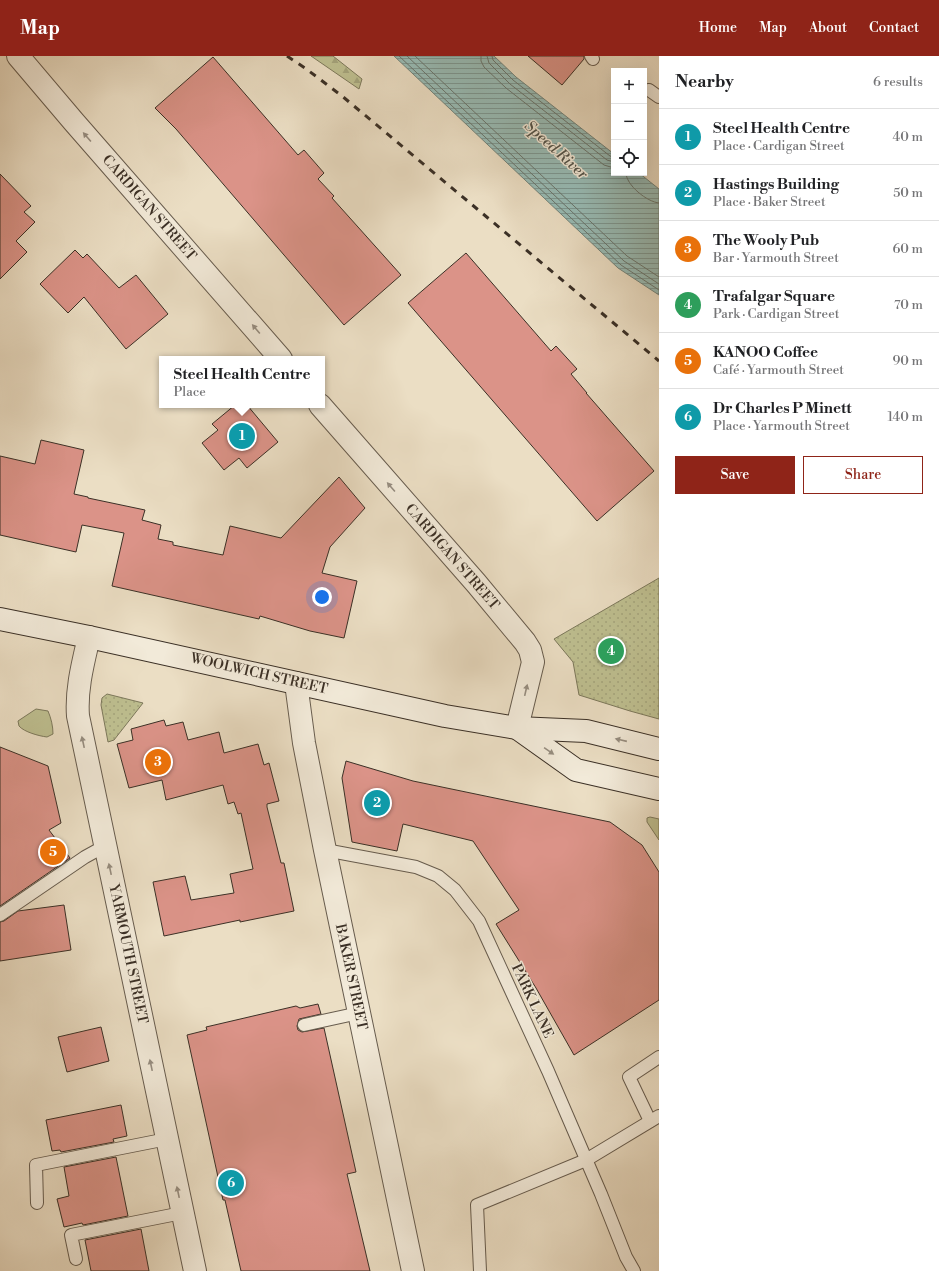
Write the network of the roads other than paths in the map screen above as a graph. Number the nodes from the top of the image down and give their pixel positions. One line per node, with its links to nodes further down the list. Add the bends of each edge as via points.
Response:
1 (18, 56): 2 (street, CARDIGAN STREET, one-way to 1)
2 (278, 356)
3 (323, 408): 7 (street, CARDIGAN STREET, one-way to 3, via 533,662 530,650)
4 (1, 623): 5 (street, WOOLWICH STREET)
5 (89, 637): 6 (street, WOOLWICH STREET); 10 (street, YARMOUTH STREET, one-way to 5, via 78,716 79,685)
6 (296, 683): 7 (street, WOOLWICH STREET, via 445,716); 11 (street, BAKER STREET, via 304,743)
7 (517, 728): 8 (street, WOOLWICH STREET, one-way to 7, via 586,731); 9 (street, WOOLWICH STREET, one-way to 9, via 576,770)
8 (659, 749)
9 (659, 789)
10 (105, 846): 12 (lane); 17 (street, YARMOUTH STREET, one-way to 10)
11 (325, 850): 13 (street, BAKER STREET); 18 (lane, PARK LANE, via 416,867 438,876 455,890 479,921)
12 (0, 915)
13 (358, 1013): 14 (lane); 23 (street, BAKER STREET)
14 (304, 1025)
15 (659, 1057): 16 (lane, via 629,1077)
16 (655, 1119): 18 (lane)
17 (167, 1139): 19 (lane, via 36,1165); 20 (street, YARMOUTH STREET, one-way to 17)
18 (586, 1160): 24 (lane, via 477,1205); 25 (lane, PARK LANE)
19 (37, 1203)
20 (182, 1213): 21 (lane, via 71,1235); 22 (street, YARMOUTH STREET)
21 (76, 1259)
22 (195, 1271)
23 (413, 1271)
24 (480, 1271)
25 (634, 1271)

